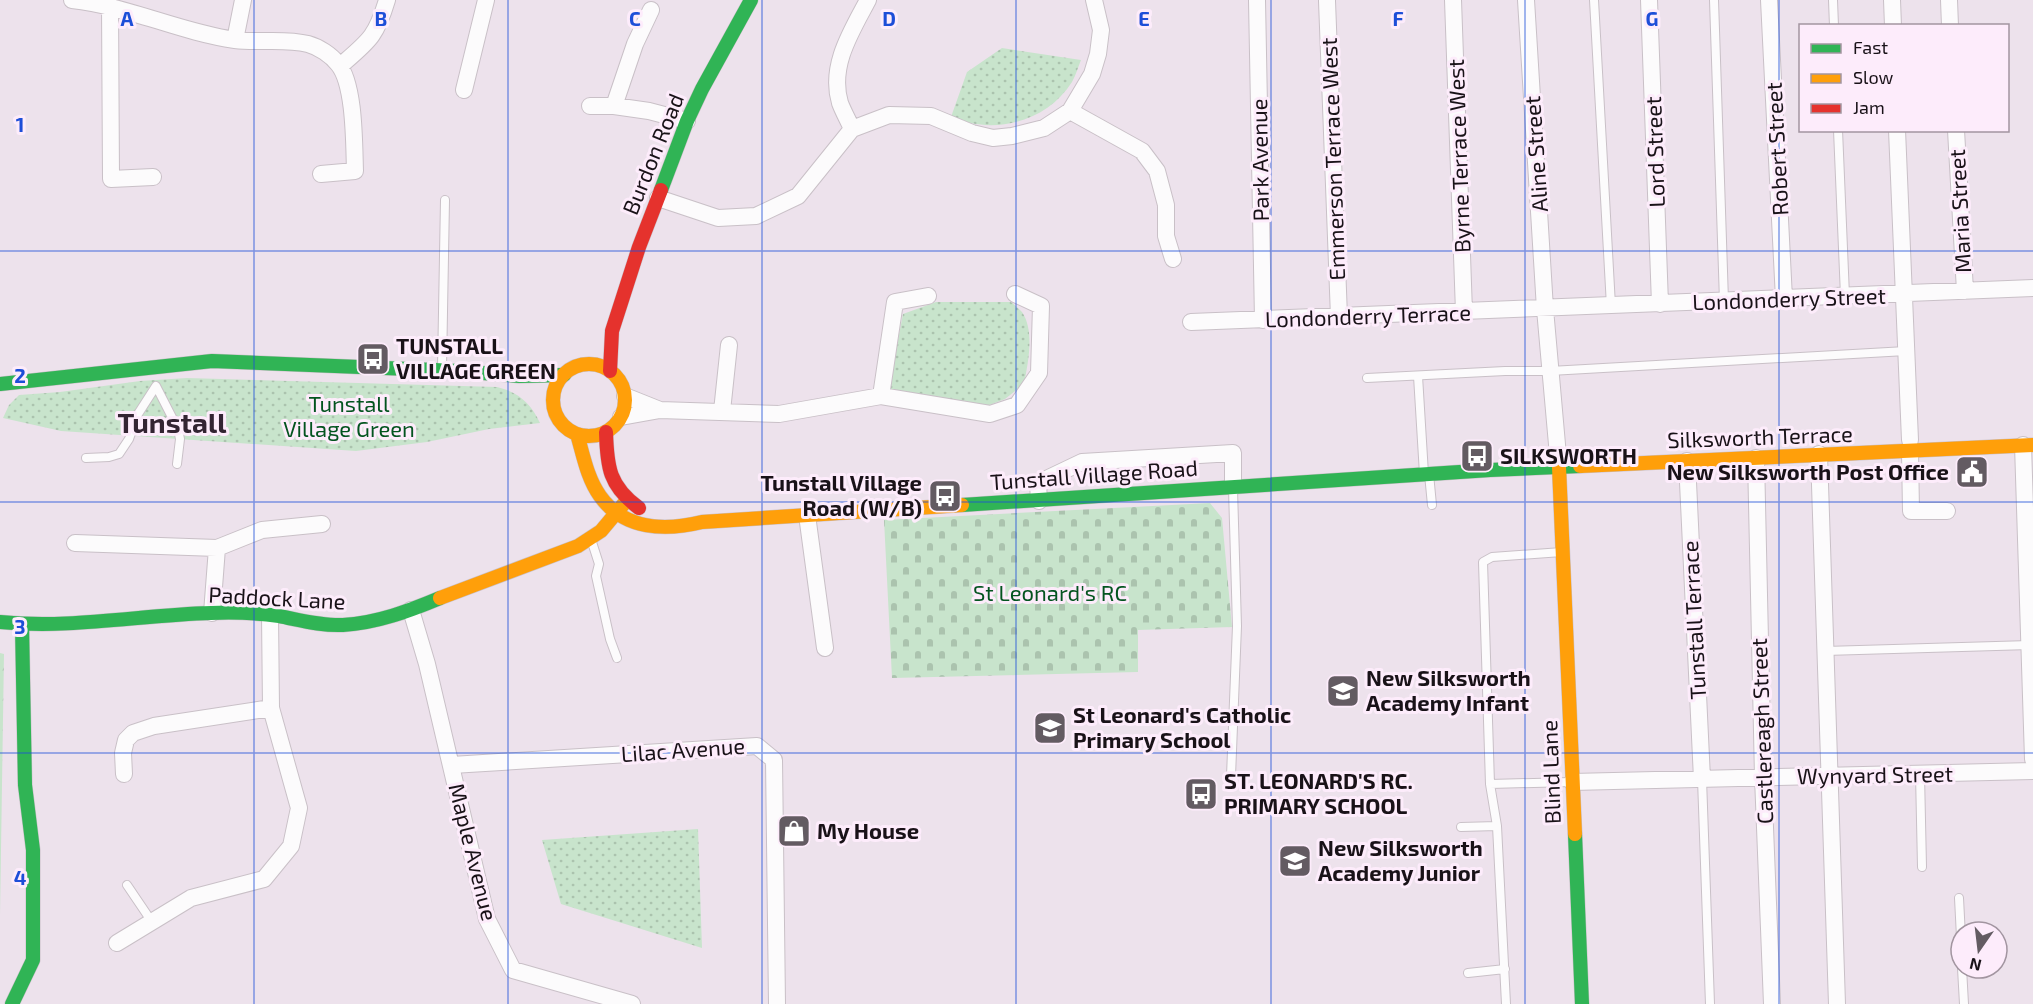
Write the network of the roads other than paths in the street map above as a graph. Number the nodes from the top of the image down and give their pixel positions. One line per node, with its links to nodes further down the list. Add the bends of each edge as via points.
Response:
1 (72, 0): 19 (street)
2 (243, 0): 24 (street)
3 (387, 0): 25 (street, via 372,38)
4 (486, 0): 26 (street)
5 (751, 0): 30 (street, Burdon Road)
6 (868, 0): 31 (street, via 844,44 836,75 840,101)
7 (1094, 0): 29 (street, via 1101,30 1098,54 1092,74)
8 (1257, 0): 53 (street, Park Avenue)
9 (1453, 0): 51 (street, Byrne Terrace West)
10 (1526, 0): 50 (street, Aline Street)
11 (1594, 0): 49 (lane)
12 (1650, 0): 48 (street, Lord Street)
13 (1714, 0): 47 (lane)
14 (1769, 0): 46 (street, Robert Street)
15 (1833, 0): 21 (lane)
16 (1892, 0): 22 (street)
17 (1949, 0): 23 (street)
18 (1327, 1): 52 (street, Emmerson Terrace West)
19 (110, 5): 24 (street); 36 (street, via 111,179)
20 (651, 10): 28 (street)
21 (1834, 24)
22 (1893, 24)
23 (1950, 24)
24 (235, 40): 25 (street, via 310,44)
25 (340, 66): 35 (street, via 354,124 355,171)
26 (464, 90)
27 (590, 106): 28 (street)
28 (614, 106): 30 (street)
29 (1070, 111): 31 (street, via 1044,128 993,138 931,116 889,115); 39 (street, via 1142,151 1157,171)
30 (687, 121): 37 (street, Burdon Road)
31 (852, 129): 37 (street, via 798,196 756,216 718,218)
32 (1838, 132): 45 (lane)
33 (1897, 132): 43 (street)
34 (1956, 132): 41 (street, Maria Street)
35 (321, 174)
36 (153, 177)
37 (658, 198): 55 (street, Burdon Road)
38 (445, 200): 62 (lane)
39 (1173, 259)
40 (2033, 288): 41 (street, Londonderry Street)
41 (1965, 291): 43 (street, Londonderry Street)
42 (1015, 294): 70 (street, via 1041,306 1039,373 1017,405 990,414)
43 (1902, 294): 45 (street, Londonderry Street); 57 (street)
44 (928, 296): 70 (street, via 895,302)
45 (1845, 296): 46 (street, Londonderry Street)
46 (1784, 299): 47 (street, Londonderry Street)
47 (1724, 301): 48 (street, Londonderry Street)
48 (1660, 304): 49 (street, Londonderry Street)
49 (1611, 306): 50 (street, Londonderry Street)
50 (1545, 309): 51 (street, Londonderry Terrace); 61 (street, Aline Street)
51 (1464, 312): 52 (street, Londonderry Terrace)
52 (1339, 317): 53 (street, Londonderry Terrace)
53 (1263, 320): 54 (street, Londonderry Terrace)
54 (1191, 322)
55 (612, 331): 58 (street, Burdon Road); 60 (street, Burdon Road)
56 (729, 345): 73 (street)
57 (1906, 351): 61 (lane); 78 (street)
58 (581, 365): 60 (street, via 591,364); 63 (street)
59 (157, 366): 62 (street, via 265,362); 67 (lane); 68 (street)
60 (610, 371): 69 (street)
61 (1550, 371): 65 (lane); 84 (street, Aline Street)
62 (442, 372): 64 (street)
63 (564, 375): 64 (street); 71 (street, via 554,393)
64 (519, 376): 71 (street)
65 (1418, 376): 66 (lane); 86 (lane)
66 (1367, 378)
67 (156, 386): 80 (lane, via 119,454); 83 (lane, via 178,429)
68 (1, 389)
69 (625, 396): 72 (street); 74 (street)
70 (881, 396): 73 (street, via 779,414)
71 (553, 405): 76 (street, via 561,422)
72 (660, 410): 73 (street); 74 (street)
73 (722, 411)
74 (621, 417): 75 (street)
75 (606, 432): 76 (street, via 597,436); 88 (street, Tunstall Village Road, via 613,482)
76 (577, 434): 92 (street, Tunstall Village Road, via 600,495)
77 (2028, 445): 78 (street, Silksworth Terrace); 96 (street)
78 (1910, 446): 79 (street, Silksworth Terrace); 91 (street, via 1911,511)
79 (1819, 454): 81 (street, Silksworth Terrace); 108 (street)
80 (86, 458)
81 (1756, 458): 82 (street, Silksworth Terrace); 118 (street, Castlereagh Street)
82 (1687, 461): 84 (street, Silksworth Terrace); 119 (street, Tunstall Terrace)
83 (177, 464)
84 (1559, 466): 85 (street, Silksworth Terrace); 100 (street, Blind Lane)
85 (1490, 470): 86 (street, Tunstall Village Road)
86 (1426, 474): 87 (street, Tunstall Village Road); 90 (lane)
87 (1233, 487): 89 (street, Tunstall Village Road); 89 (street, via 1233,453 1082,462 1038,483); 117 (lane, via 1237,626)
88 (627, 500): 92 (street, Paddock Lane); 94 (street, Tunstall Village Road, via 651,514)
89 (1039, 501): 93 (street, Tunstall Village Road)
90 (1432, 505)
91 (1947, 511)
92 (617, 513): 94 (street, Tunstall Village Road, via 644,526); 97 (street, Paddock Lane)
93 (807, 515): 94 (street, Tunstall Village Road); 107 (street)
94 (702, 522)
95 (322, 524): 99 (street, via 262,530)
96 (2030, 526): 106 (street)
97 (591, 539): 101 (street, Paddock Lane); 109 (lane, via 599,564 596,576)
98 (75, 543): 99 (street)
99 (217, 548): 102 (street)
100 (1562, 552): 120 (street, Blind Lane); 121 (lane, via 1492,557 1483,562)
101 (411, 610): 103 (street, Paddock Lane, via 342,625); 112 (street, Maple Avenue)
102 (212, 613): 103 (street, Paddock Lane); 105 (street, Paddock Lane)
103 (270, 615): 110 (street)
104 (0, 622): 105 (street, Paddock Lane)
105 (22, 625): 133 (street, via 25,784 33,850 33,960)
106 (2030, 645): 108 (lane); 111 (street)
107 (825, 648)
108 (1825, 651): 116 (street)
109 (617, 658)
110 (271, 708): 114 (street, via 154,726 133,733 126,740 123,753); 128 (street, via 299,808 291,846 264,879 191,898)
111 (2033, 759)
112 (452, 765): 134 (street, Maple Avenue, via 487,919 513,970); 135 (street, Lilac Avenue, via 757,746 774,760)
113 (2033, 771): 115 (street, Wynyard Street)
114 (124, 774)
115 (1920, 774): 116 (street, Wynyard Street); 124 (lane)
116 (1829, 776): 118 (street, Wynyard Street); 140 (street)
117 (1232, 777)
118 (1762, 777): 119 (street, Wynyard Street); 139 (street, Castlereagh Street)
119 (1702, 779): 120 (street, Wynyard Street); 138 (lane)
120 (1572, 782): 121 (lane); 137 (street, Blind Lane)
121 (1490, 784): 122 (lane)
122 (1497, 826): 123 (lane); 130 (lane)
123 (1461, 827)
124 (1923, 867)
125 (127, 885): 128 (lane)
126 (1959, 898): 127 (lane)
127 (1960, 920)
128 (152, 922): 129 (street)
129 (117, 943)
130 (1505, 969): 131 (lane); 136 (lane)
131 (1468, 973)
132 (1963, 980): 141 (lane)
133 (12, 1004)
134 (632, 1004)
135 (777, 1004)
136 (1506, 1004)
137 (1582, 1004)
138 (1710, 1004)
139 (1772, 1004)
140 (1837, 1004)
141 (1964, 1004)

